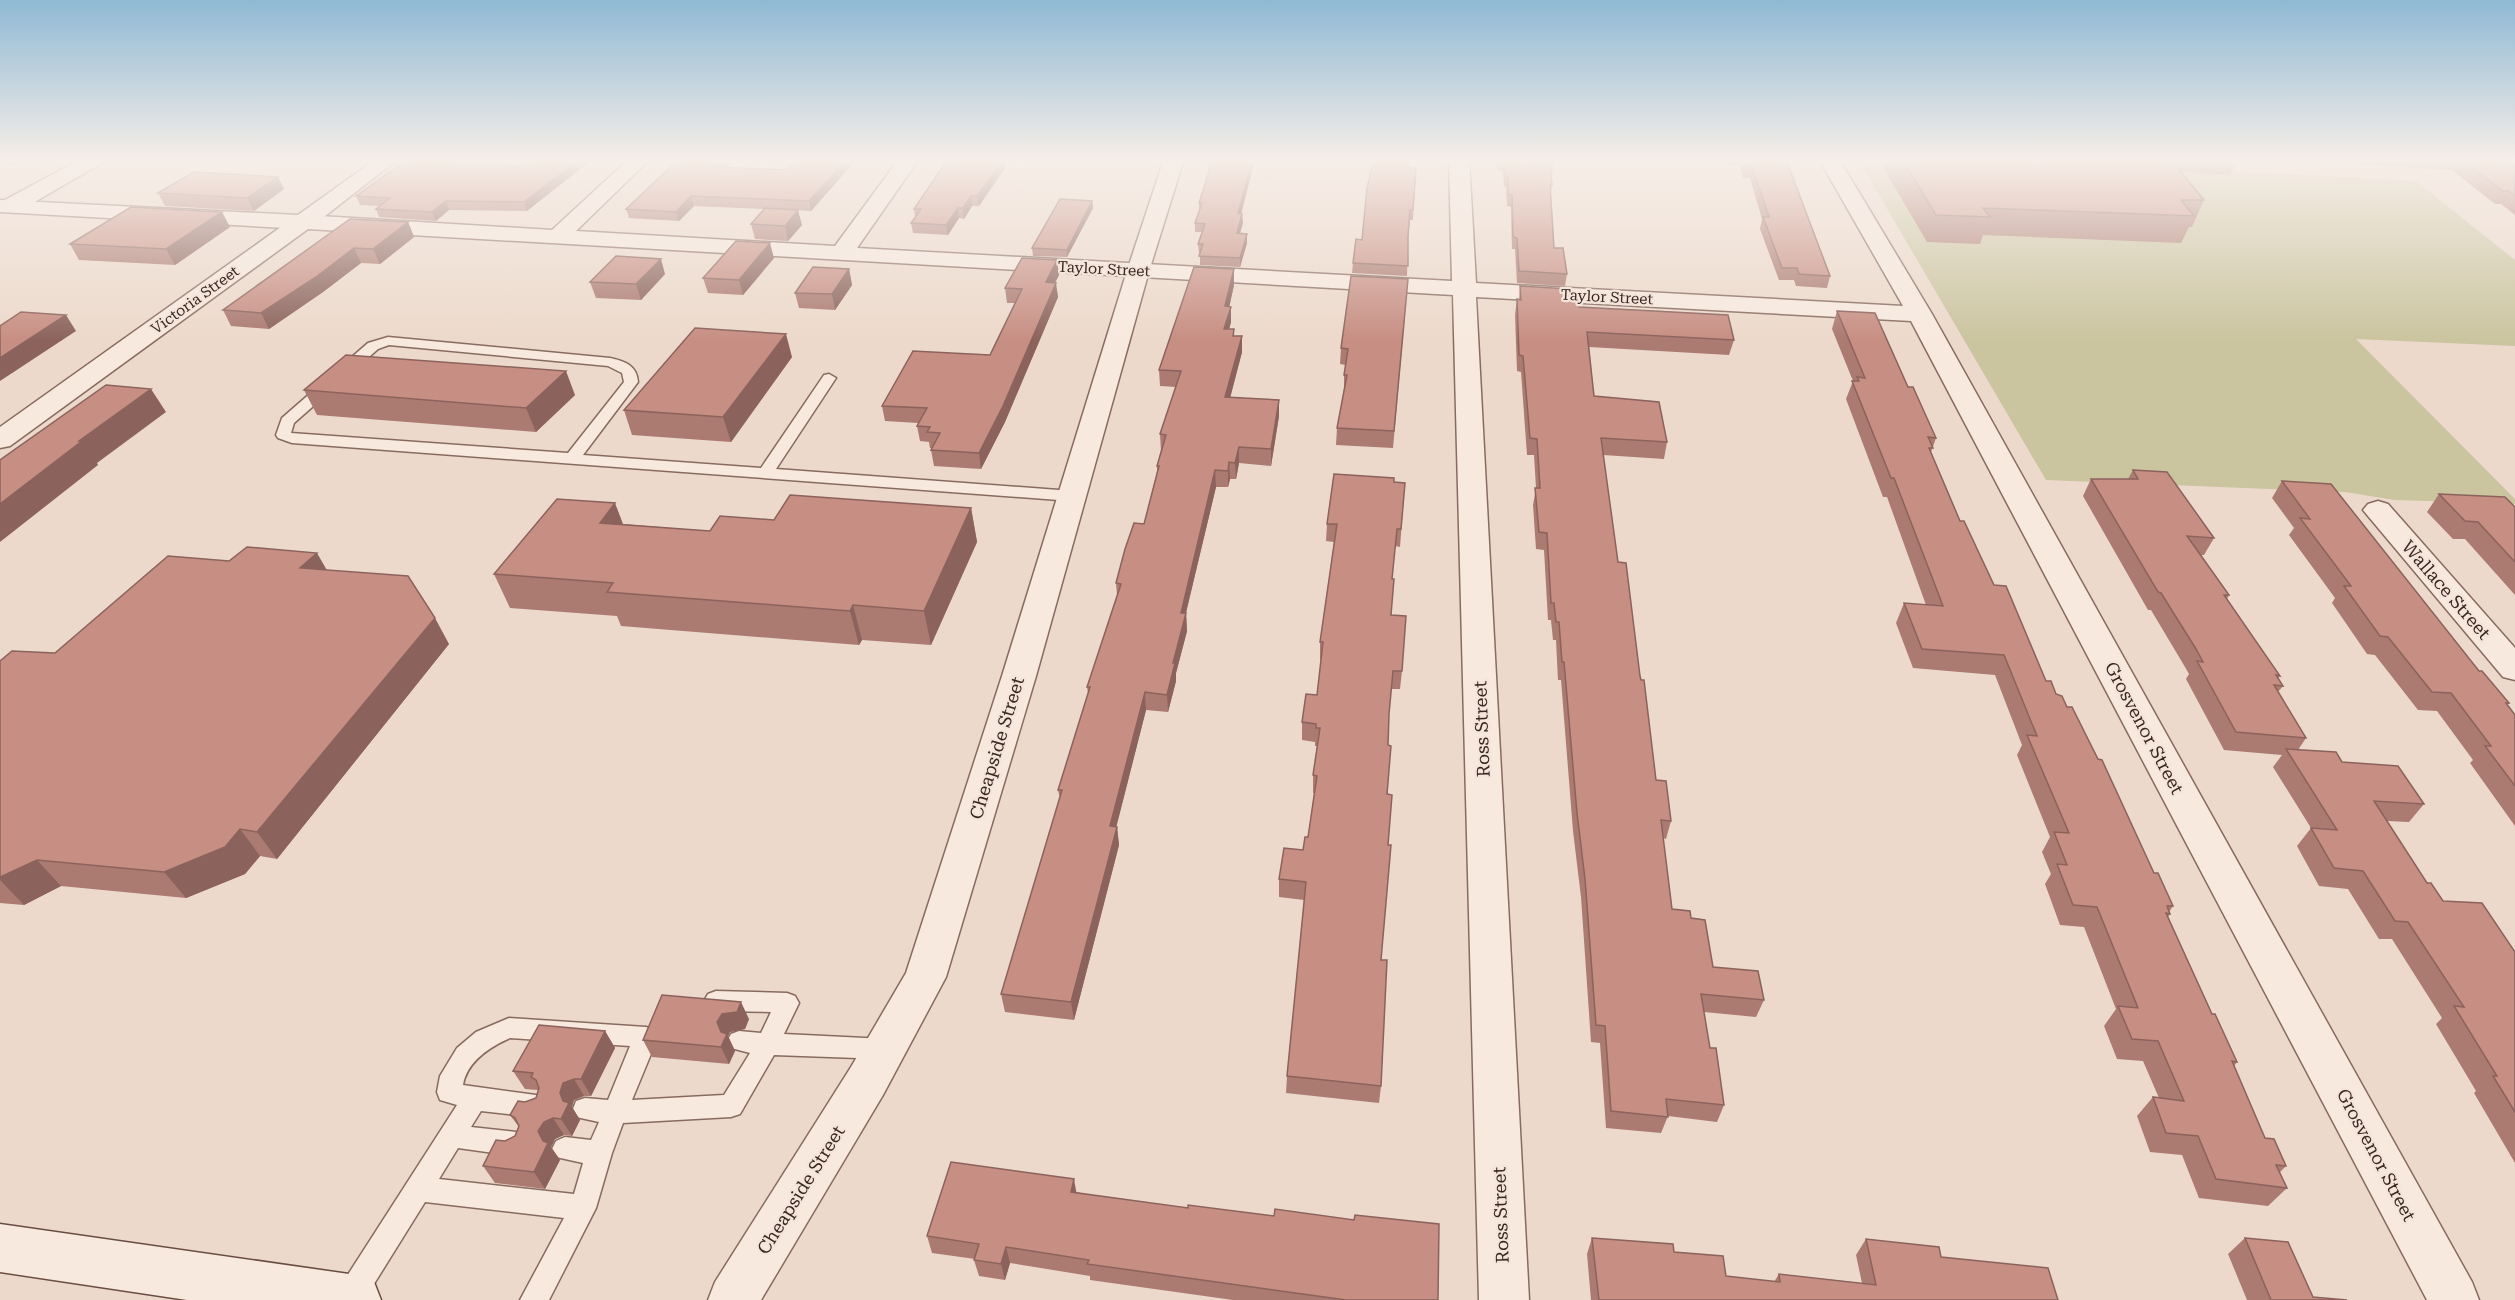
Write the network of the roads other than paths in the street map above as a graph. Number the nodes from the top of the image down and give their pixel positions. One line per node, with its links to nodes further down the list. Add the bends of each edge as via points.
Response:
1 (260, 220): 8 (street, Taylor Street)
2 (306, 220): 8 (street, Victoria Street)
3 (575, 220): 9 (street)
4 (866, 220): 10 (street)
5 (1154, 220): 11 (street, Cheapside Street)
6 (1462, 220): 12 (street, Ross Street)
7 (1865, 220): 13 (street, Grosvenor Street)
8 (303, 222): 9 (street, Taylor Street); 15 (street, Victoria Street)
9 (557, 237): 10 (street, Taylor Street)
10 (841, 254): 11 (street, Taylor Street)
11 (1138, 271): 12 (street, Taylor Street); 18 (street, Cheapside Street)
12 (1466, 290): 13 (street, Taylor Street); 39 (street, Ross Street)
13 (1920, 314): 40 (street, Grosvenor Street)
14 (829, 378): 17 (lane)
15 (0, 440)
16 (572, 458): 16 (lane, via 291,439 283,435 287,421 295,413 373,346 388,341 610,362 625,367 631,373 631,382); 17 (lane)
17 (766, 472): 18 (lane)
18 (1072, 496): 24 (street, Cheapside Street, via 925,977)
19 (2378, 510): 20 (street, Wallace Street)
20 (2515, 669)
21 (697, 1001): 23 (lane, via 788,1004)
22 (739, 1041): 23 (lane)
23 (768, 1044): 24 (lane); 28 (lane, via 731,1106)
24 (885, 1049): 38 (street, Cheapside Street)
25 (474, 1099): 26 (lane); 28 (lane, via 449,1092 452,1076 465,1055 484,1039 509,1028 652,1037); 29 (lane)
26 (536, 1106)
27 (585, 1109): 28 (lane)
28 (615, 1112): 32 (lane)
29 (452, 1136): 30 (lane); 33 (lane)
30 (516, 1143)
31 (565, 1149): 32 (lane)
32 (599, 1153): 34 (lane)
33 (419, 1189): 34 (lane); 36 (lane)
34 (583, 1208): 37 (lane)
35 (0, 1248): 36 (street)
36 (353, 1300)
37 (534, 1300)
38 (733, 1300)
39 (1504, 1300)
40 (2454, 1300)

